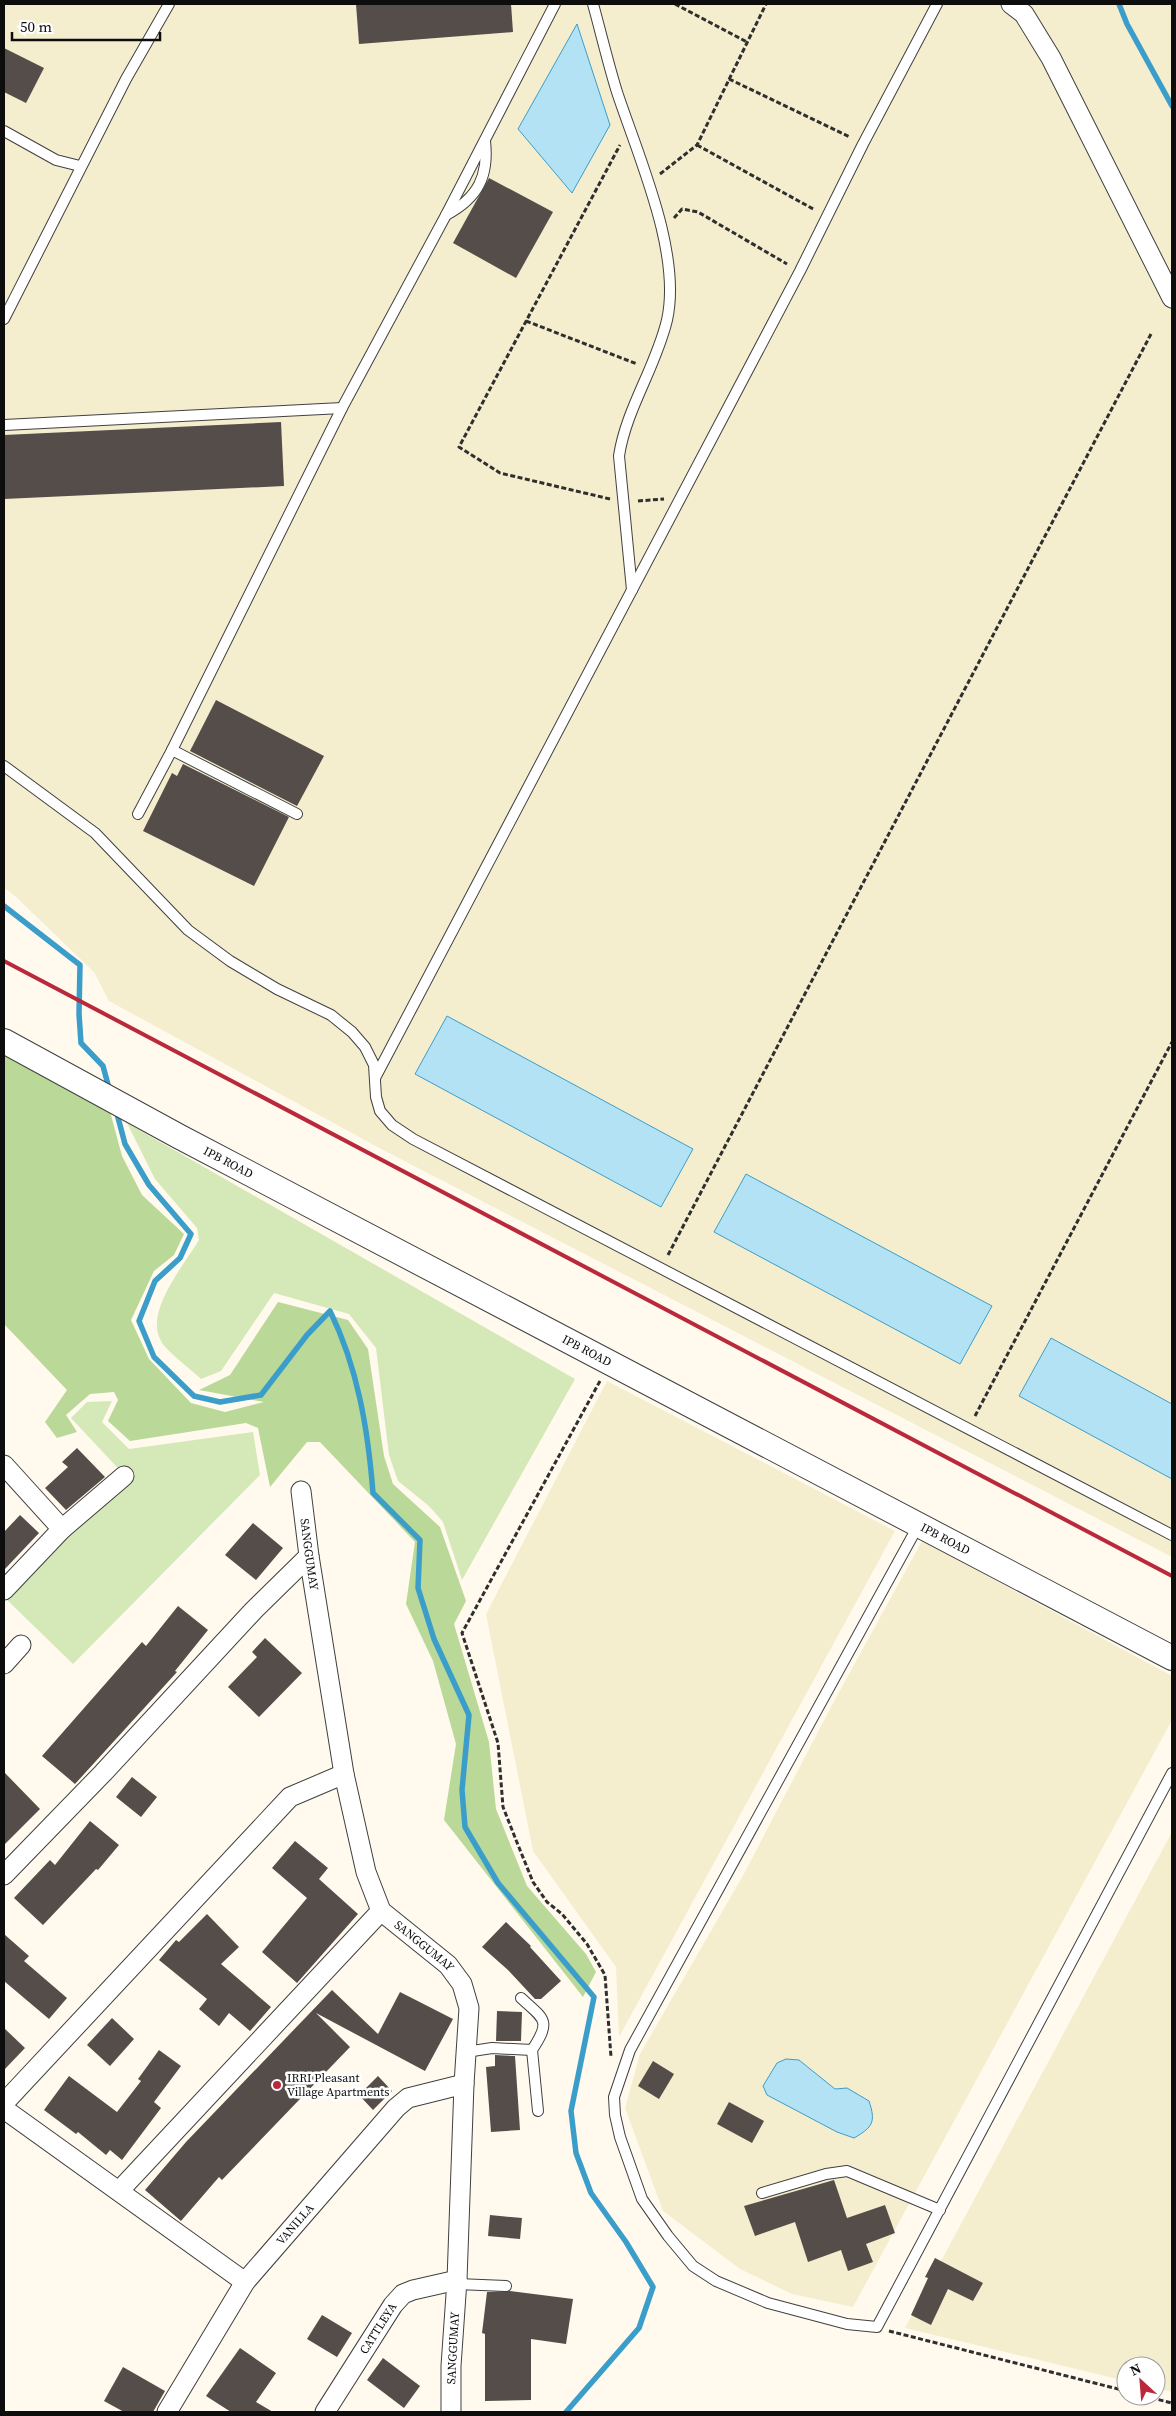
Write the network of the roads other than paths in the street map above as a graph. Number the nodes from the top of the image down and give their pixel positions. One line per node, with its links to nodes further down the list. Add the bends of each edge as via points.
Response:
1 (169, 4): 8 (lane)
2 (555, 4): 7 (lane)
3 (593, 4): 14 (lane, via 663,232 669,281 667,319 652,369 622,435 619,456)
4 (938, 4): 14 (lane)
5 (1012, 4): 10 (street, via 1024,14 1051,58)
6 (4, 131): 8 (lane, via 56,160)
7 (484, 140): 9 (lane); 9 (lane, via 487,165 484,175 464,204)
8 (80, 166): 11 (lane)
9 (446, 214): 12 (lane)
10 (1172, 298)
11 (4, 319)
12 (342, 408): 13 (lane); 15 (lane)
13 (4, 425)
14 (632, 591): 20 (lane)
15 (172, 750): 17 (lane); 18 (lane)
16 (4, 766): 20 (lane, via 95,833 188,930 230,961 277,989 331,1015 352,1032 365,1047 374,1066)
17 (138, 814)
18 (297, 814)
19 (4, 1041): 24 (street, IPB ROAD, via 90,1090)
20 (375, 1078): 26 (lane, via 380,1111 399,1129 968,1430)
21 (4, 1465): 25 (street)
22 (124, 1476): 25 (street)
23 (302, 1491): 27 (street, SANGGUMAY)
24 (918, 1526): 30 (street, IPB ROAD); 45 (lane, via 630,2050 614,2097 620,2137 642,2199 668,2236 693,2266 716,2281 768,2303 847,2324 877,2327)
25 (62, 1530): 28 (street)
26 (1172, 1534)
27 (309, 1556): 33 (street, SANGGUMAY); 34 (street)
28 (4, 1590)
29 (21, 1645): 31 (street)
30 (1172, 1658)
31 (4, 1664)
32 (1172, 1773): 45 (lane)
33 (344, 1774): 35 (street, SANGGUMAY, via 366,1872); 40 (street, via 290,1797)
34 (4, 1874)
35 (381, 1911): 38 (street, SANGGUMAY, via 448,1965 462,1984 469,2008); 43 (street)
36 (521, 1998): 37 (lane, via 544,2020 545,2026)
37 (532, 2050): 38 (lane, via 492,2048); 42 (lane)
38 (466, 2052): 39 (street, SANGGUMAY)
39 (464, 2084): 46 (street, VANILLA, via 408,2098 396,2108); 47 (street, SANGGUMAY)
40 (4, 2103)
41 (4, 2109): 43 (street)
42 (538, 2111)
43 (119, 2191): 46 (street)
44 (762, 2193): 45 (lane, via 847,2171)
45 (940, 2210)
46 (245, 2282): 49 (street, VANILLA)
47 (457, 2282): 48 (lane); 50 (street, CATTLEYA, via 403,2294); 51 (street, SANGGUMAY)
48 (506, 2286)
49 (167, 2412)
50 (325, 2412)
51 (451, 2412)

